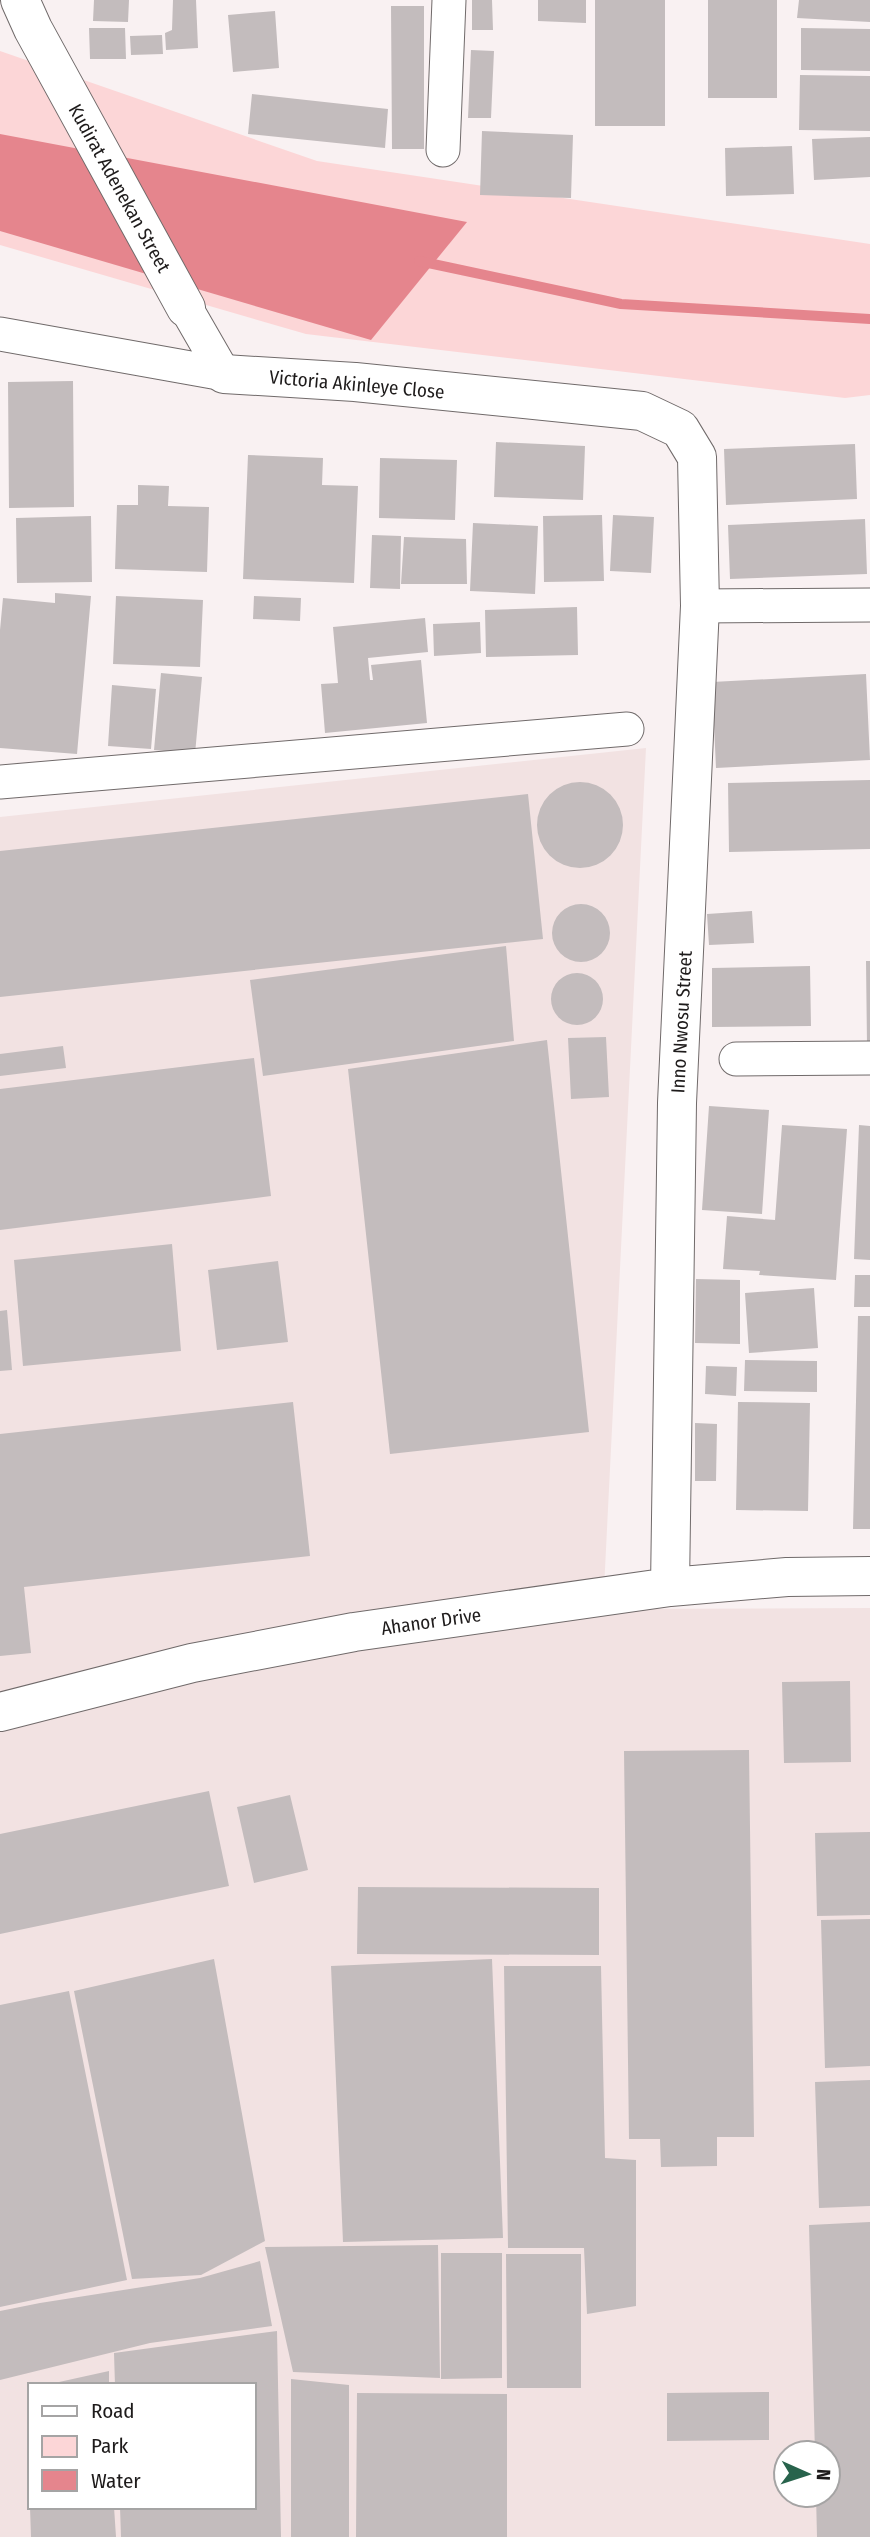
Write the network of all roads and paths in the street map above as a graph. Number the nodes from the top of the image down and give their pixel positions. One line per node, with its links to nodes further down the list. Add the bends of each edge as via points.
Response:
1 (449, 0): 3 (street)
2 (26, 15): 4 (street, Kudirat Adenekan Street)
3 (443, 150)
4 (186, 308): 6 (street, Kudirat Adenekan Street)
5 (0, 334): 6 (street, Victoria Akinleye Close)
6 (224, 374): 7 (street, Victoria Akinleye Close, via 355,382 642,411 680,429)
7 (697, 457): 8 (street, Inno Nwosu Street)
8 (700, 606): 9 (street); 15 (street, Inno Nwosu Street, via 677,1103)
9 (870, 606)
10 (628, 729): 11 (street)
11 (0, 782)
12 (870, 1058): 13 (street)
13 (736, 1059)
14 (870, 1576): 15 (street, Ahanor Drive, via 787,1577)
15 (670, 1587): 16 (street, Ahanor Drive, via 341,1635 192,1663)
16 (0, 1712)

